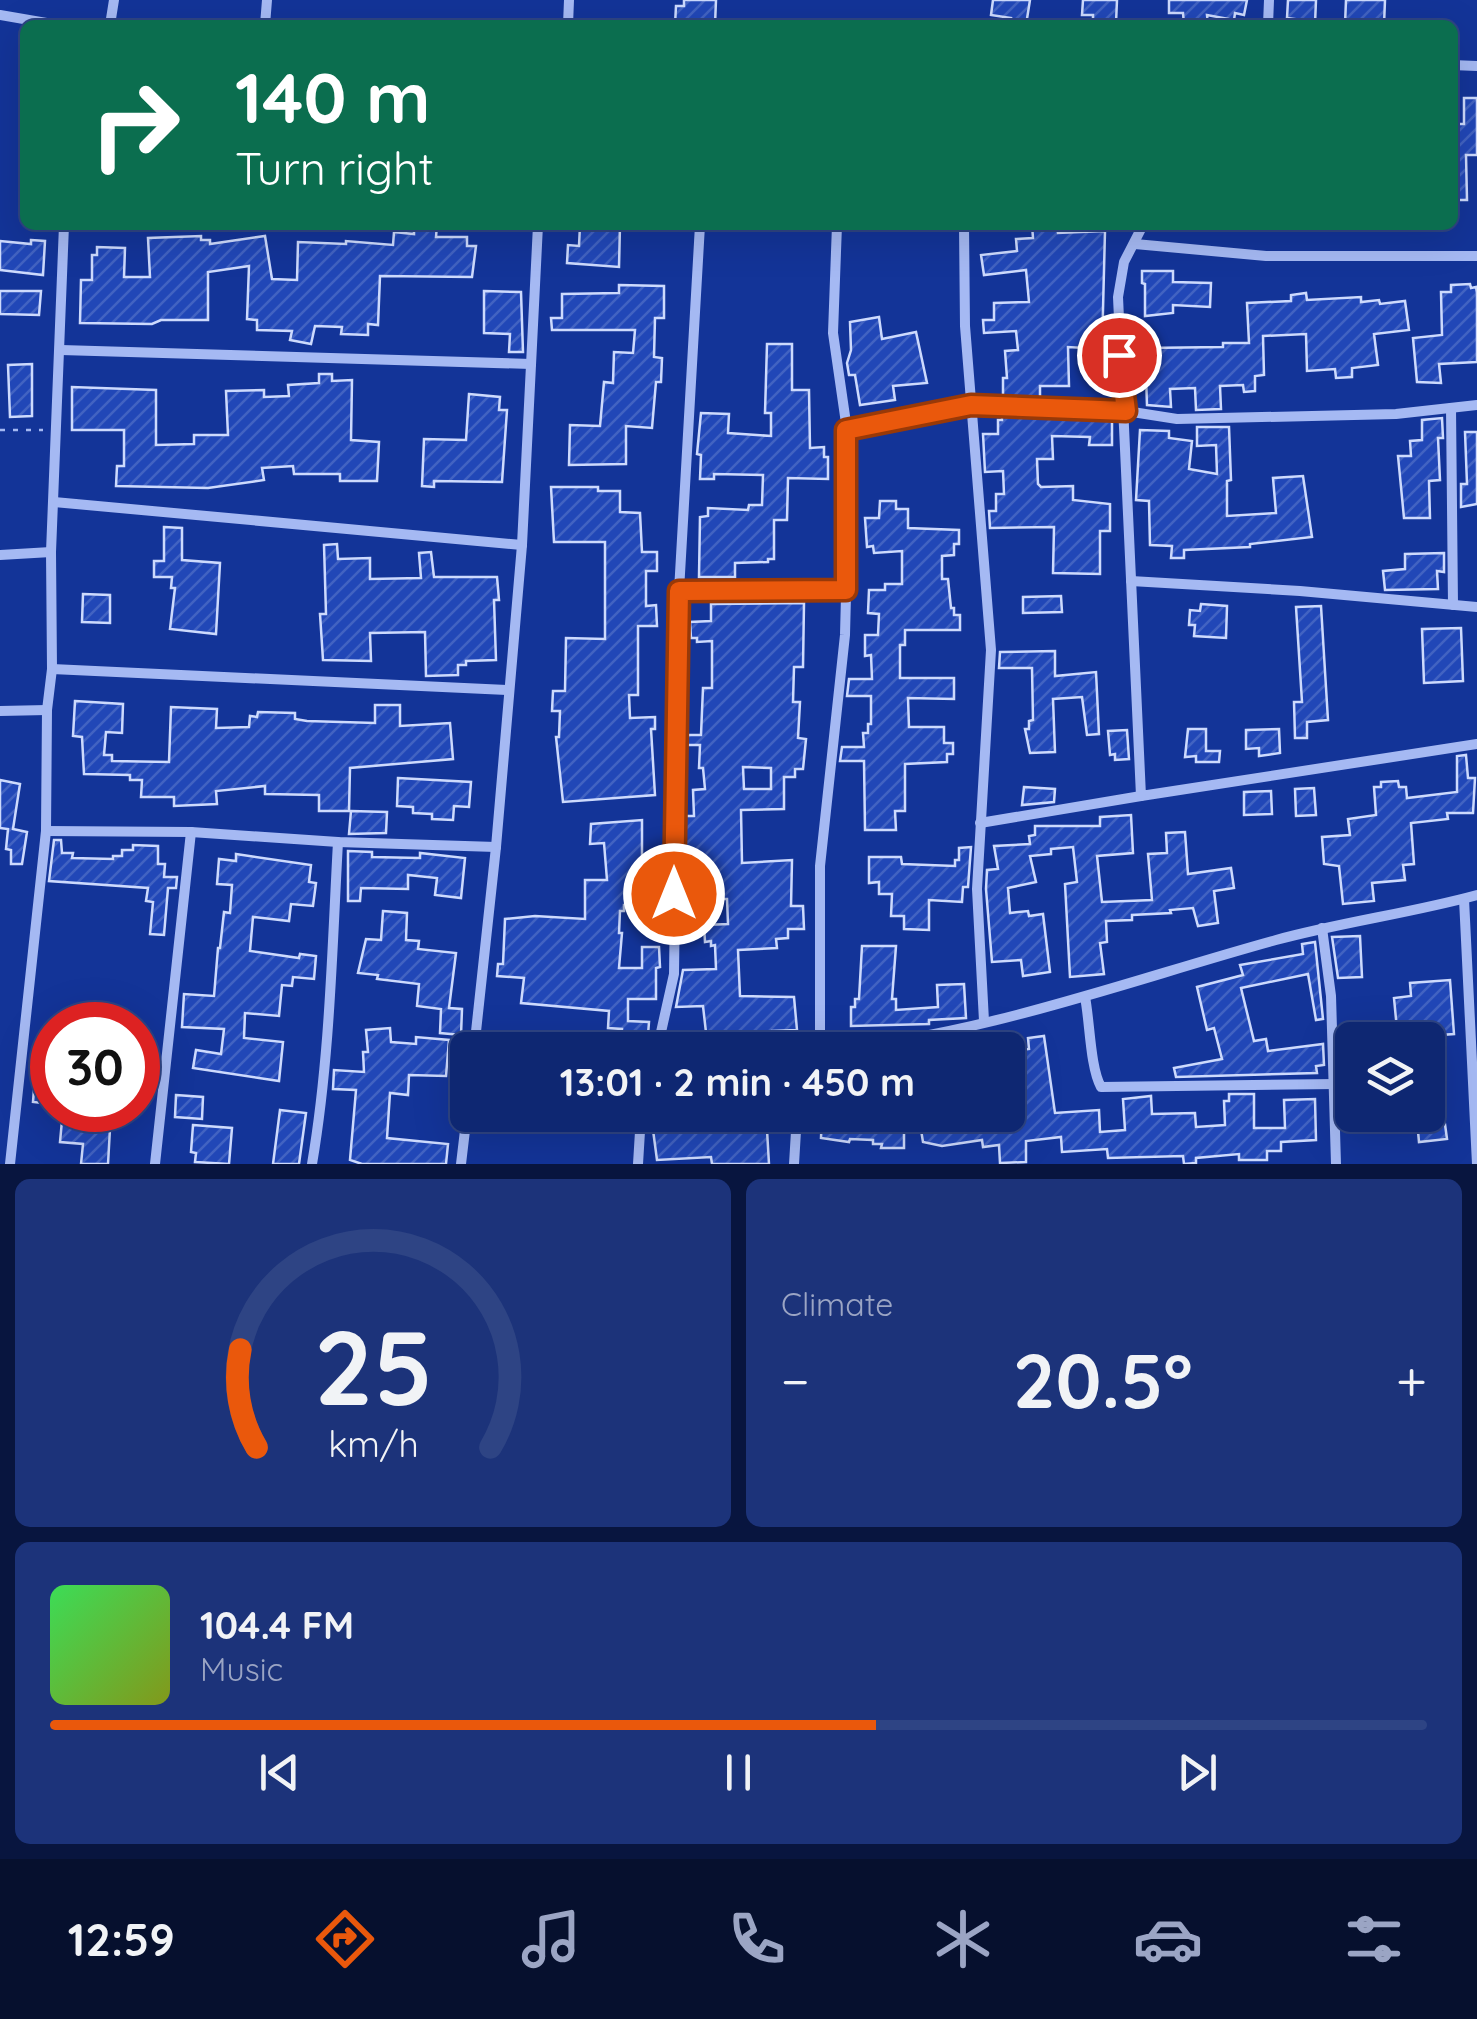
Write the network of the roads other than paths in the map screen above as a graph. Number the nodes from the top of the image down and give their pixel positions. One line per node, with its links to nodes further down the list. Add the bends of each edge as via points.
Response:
1 (0, 15): 2 (street)
2 (29, 20)
3 (64, 230): 11 (street)
4 (538, 230): 12 (street)
5 (700, 230): 24 (street)
6 (837, 230): 17 (street, via 832,334)
7 (964, 230): 13 (street)
8 (1141, 230): 9 (street)
9 (1135, 244): 10 (street, via 1266,256); 16 (street, via 1118,296)
10 (1477, 256)
11 (61, 350): 12 (street); 18 (street)
12 (531, 364): 19 (street)
13 (971, 405): 16 (street); 17 (street); 33 (street, via 991,650)
14 (1477, 405): 15 (street)
15 (1451, 408): 16 (street, via 1177,418); 25 (street)
16 (1126, 411): 22 (street)
17 (846, 430): 23 (street)
18 (54, 502): 19 (street); 20 (street)
19 (522, 545): 28 (street)
20 (51, 552): 21 (street); 27 (street)
21 (0, 555)
22 (1131, 581): 25 (street); 32 (street)
23 (846, 590): 24 (street); 45 (street, via 820,866)
24 (679, 591): 44 (street, via 674,974)
25 (1453, 605): 26 (street)
26 (1477, 607)
27 (52, 668): 28 (street); 29 (street)
28 (507, 690): 37 (street)
29 (47, 710): 30 (street); 34 (street)
30 (0, 711)
31 (1477, 744): 32 (street)
32 (1141, 796): 33 (street)
33 (980, 823): 42 (street)
34 (46, 831): 35 (street); 53 (street)
35 (191, 832): 36 (street); 54 (street)
36 (338, 842): 37 (street); 55 (street, via 328,1037)
37 (496, 846): 43 (street)
38 (1477, 896): 39 (street)
39 (1464, 899): 40 (street); 60 (street)
40 (1322, 928): 41 (street); 47 (street)
41 (1085, 997): 42 (street); 48 (street, via 1101,1087)
42 (984, 1021): 46 (street)
43 (476, 1032)
44 (661, 1032)
45 (822, 1032)
46 (938, 1032)
47 (1335, 1066)
48 (1335, 1084)
49 (465, 1132): 56 (street)
50 (640, 1132): 57 (street)
51 (796, 1132): 58 (street)
52 (1336, 1132): 59 (street)
53 (10, 1164)
54 (155, 1164)
55 (312, 1164)
56 (461, 1164)
57 (638, 1164)
58 (794, 1164)
59 (1336, 1164)
60 (1476, 1164)

